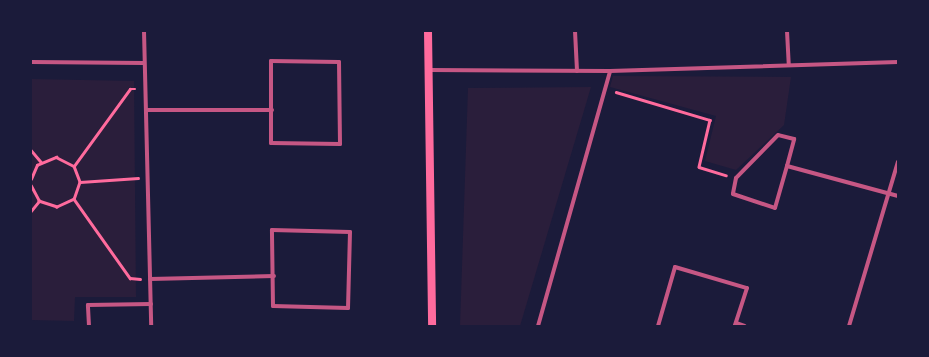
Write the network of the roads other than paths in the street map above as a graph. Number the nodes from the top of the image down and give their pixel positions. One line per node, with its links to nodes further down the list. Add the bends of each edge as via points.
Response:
1 (144, 31): 7 (street)
2 (428, 31): 9 (main road)
3 (575, 31): 10 (street)
4 (787, 31): 8 (street)
5 (31, 62): 7 (street)
6 (898, 62): 8 (street)
7 (144, 63): 12 (street)
8 (789, 65): 11 (street)
9 (429, 70): 10 (street); 24 (main road)
10 (577, 71): 11 (street)
11 (610, 71): 25 (street)
12 (146, 110): 13 (street); 19 (street)
13 (272, 110): 13 (street, via 271,143 340,144 340,62 271,61)
14 (898, 162): 16 (street)
15 (787, 166): 15 (street, via 775,208 733,194 736,178 778,135 794,140); 16 (street)
16 (889, 193): 17 (street); 28 (street)
17 (898, 196)
18 (274, 276): 18 (street, via 273,306 348,308 350,232 272,230); 19 (street)
19 (150, 279): 20 (street)
20 (151, 304): 22 (street, via 88,305); 23 (street)
21 (736, 325): 26 (street, via 747,288 675,266); 27 (street)
22 (89, 326)
23 (151, 326)
24 (432, 326)
25 (538, 326)
26 (658, 326)
27 (745, 326)
28 (849, 326)

